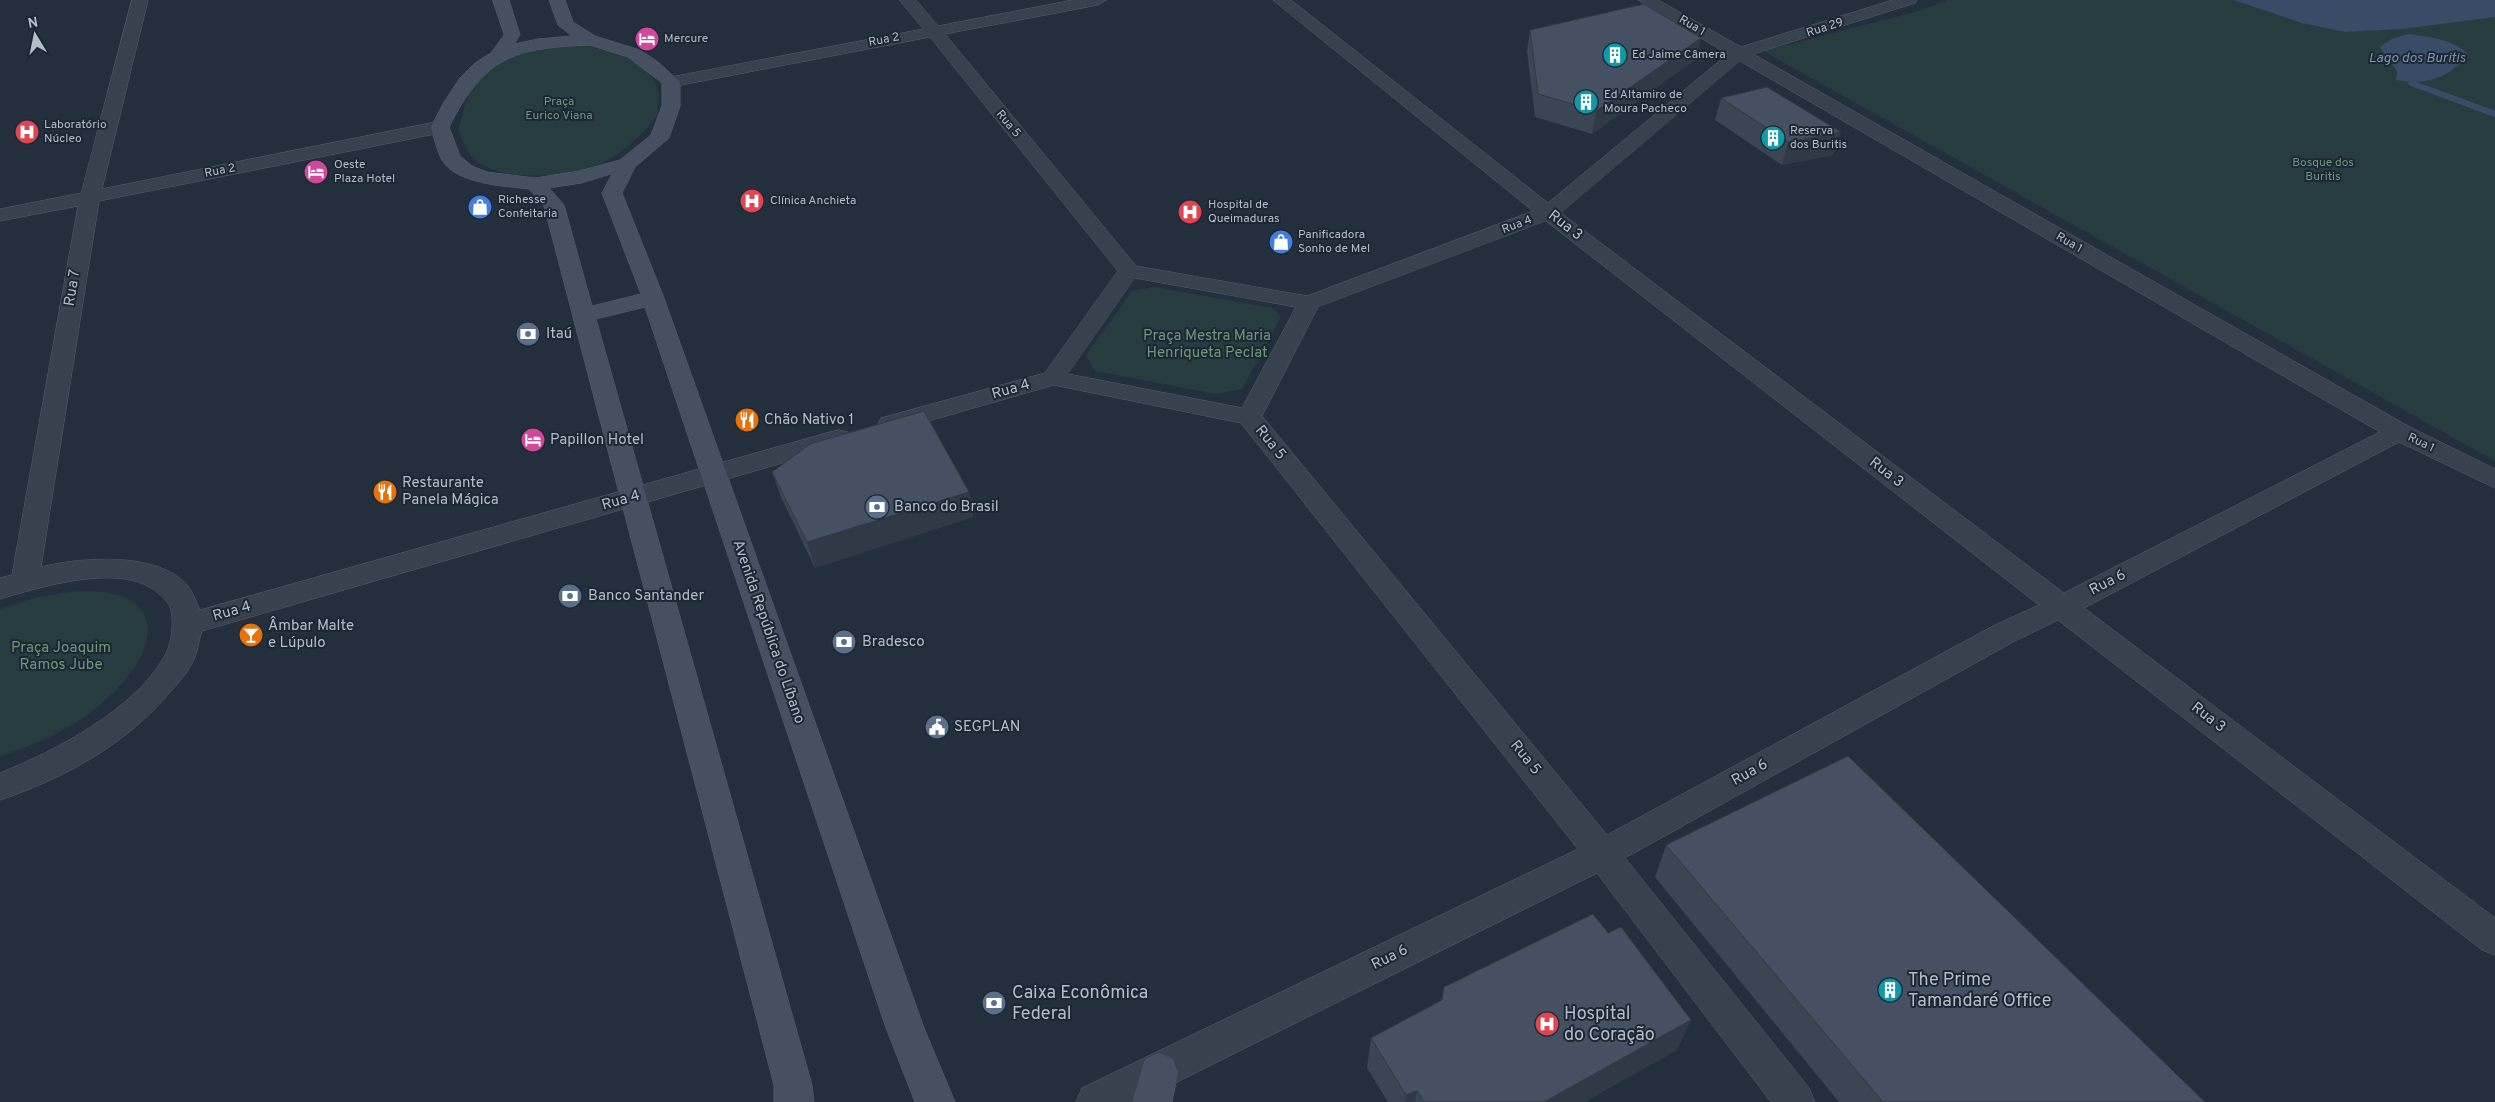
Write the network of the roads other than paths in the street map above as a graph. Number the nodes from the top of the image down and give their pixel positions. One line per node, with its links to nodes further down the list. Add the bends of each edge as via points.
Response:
1 (140, 0): 17 (street, Rua 7)
2 (501, 0): 12 (main road, via 512,35)
3 (557, 0): 10 (main road, via 566,25)
4 (908, 0): 9 (street, Rua 5)
5 (1098, 0): 9 (street, Rua 2)
6 (1281, 0): 18 (street, Rua 3)
7 (1646, 0): 11 (street, Rua 1)
8 (1909, 0): 11 (street, Rua 29)
9 (931, 31): 13 (street, Rua 2); 20 (street, Rua 5)
10 (590, 40): 12 (main road, via 524,45); 13 (main road, via 633,51)
11 (1740, 54): 18 (street, Rua 4); 26 (street, Rua 1)
12 (498, 55): 14 (main road, via 472,75 453,99)
13 (671, 82): 15 (main road, via 671,106 660,138)
14 (440, 127): 16 (main road, via 451,159 465,170 483,177); 17 (street, Rua 2)
15 (627, 164): 16 (main road, via 580,177); 21 (main road, Avenida República do Líbano, via 612,193)
16 (535, 184): 23 (main road, via 554,205)
17 (90, 197): 19 (street, Rua 2); 30 (street, Rua 7)
18 (1548, 213): 22 (street, Rua 4); 31 (street, Rua 3)
19 (0, 215)
20 (1129, 271): 22 (street); 24 (street)
21 (654, 298): 23 (main road); 27 (main road, Avenida República do Líbano)
22 (1309, 303): 25 (street)
23 (585, 315): 29 (main road)
24 (1053, 378): 25 (street); 27 (street, Rua 4)
25 (1249, 417): 34 (street, Rua 5)
26 (2399, 432): 28 (street, Rua 1); 31 (street, Rua 6)
27 (713, 474): 29 (street, Rua 4); 38 (main road, Avenida República do Líbano, via 905,1028)
28 (2495, 479)
29 (632, 498): 32 (street, Rua 4); 37 (main road)
30 (12, 585): 32 (street, via 77,570 123,569 159,578 182,597)
31 (2061, 607): 34 (street, Rua 6, via 2003,634); 35 (street, Rua 3)
32 (189, 624): 33 (street, via 180,658 151,696 106,734 48,768)
33 (0, 787)
34 (1602, 854): 36 (street, Rua 6); 40 (street, Rua 5)
35 (2495, 939)
36 (1155, 1087): 39 (street, Rua 6)
37 (794, 1102)
38 (935, 1102)
39 (1096, 1102)
40 (1795, 1102)

